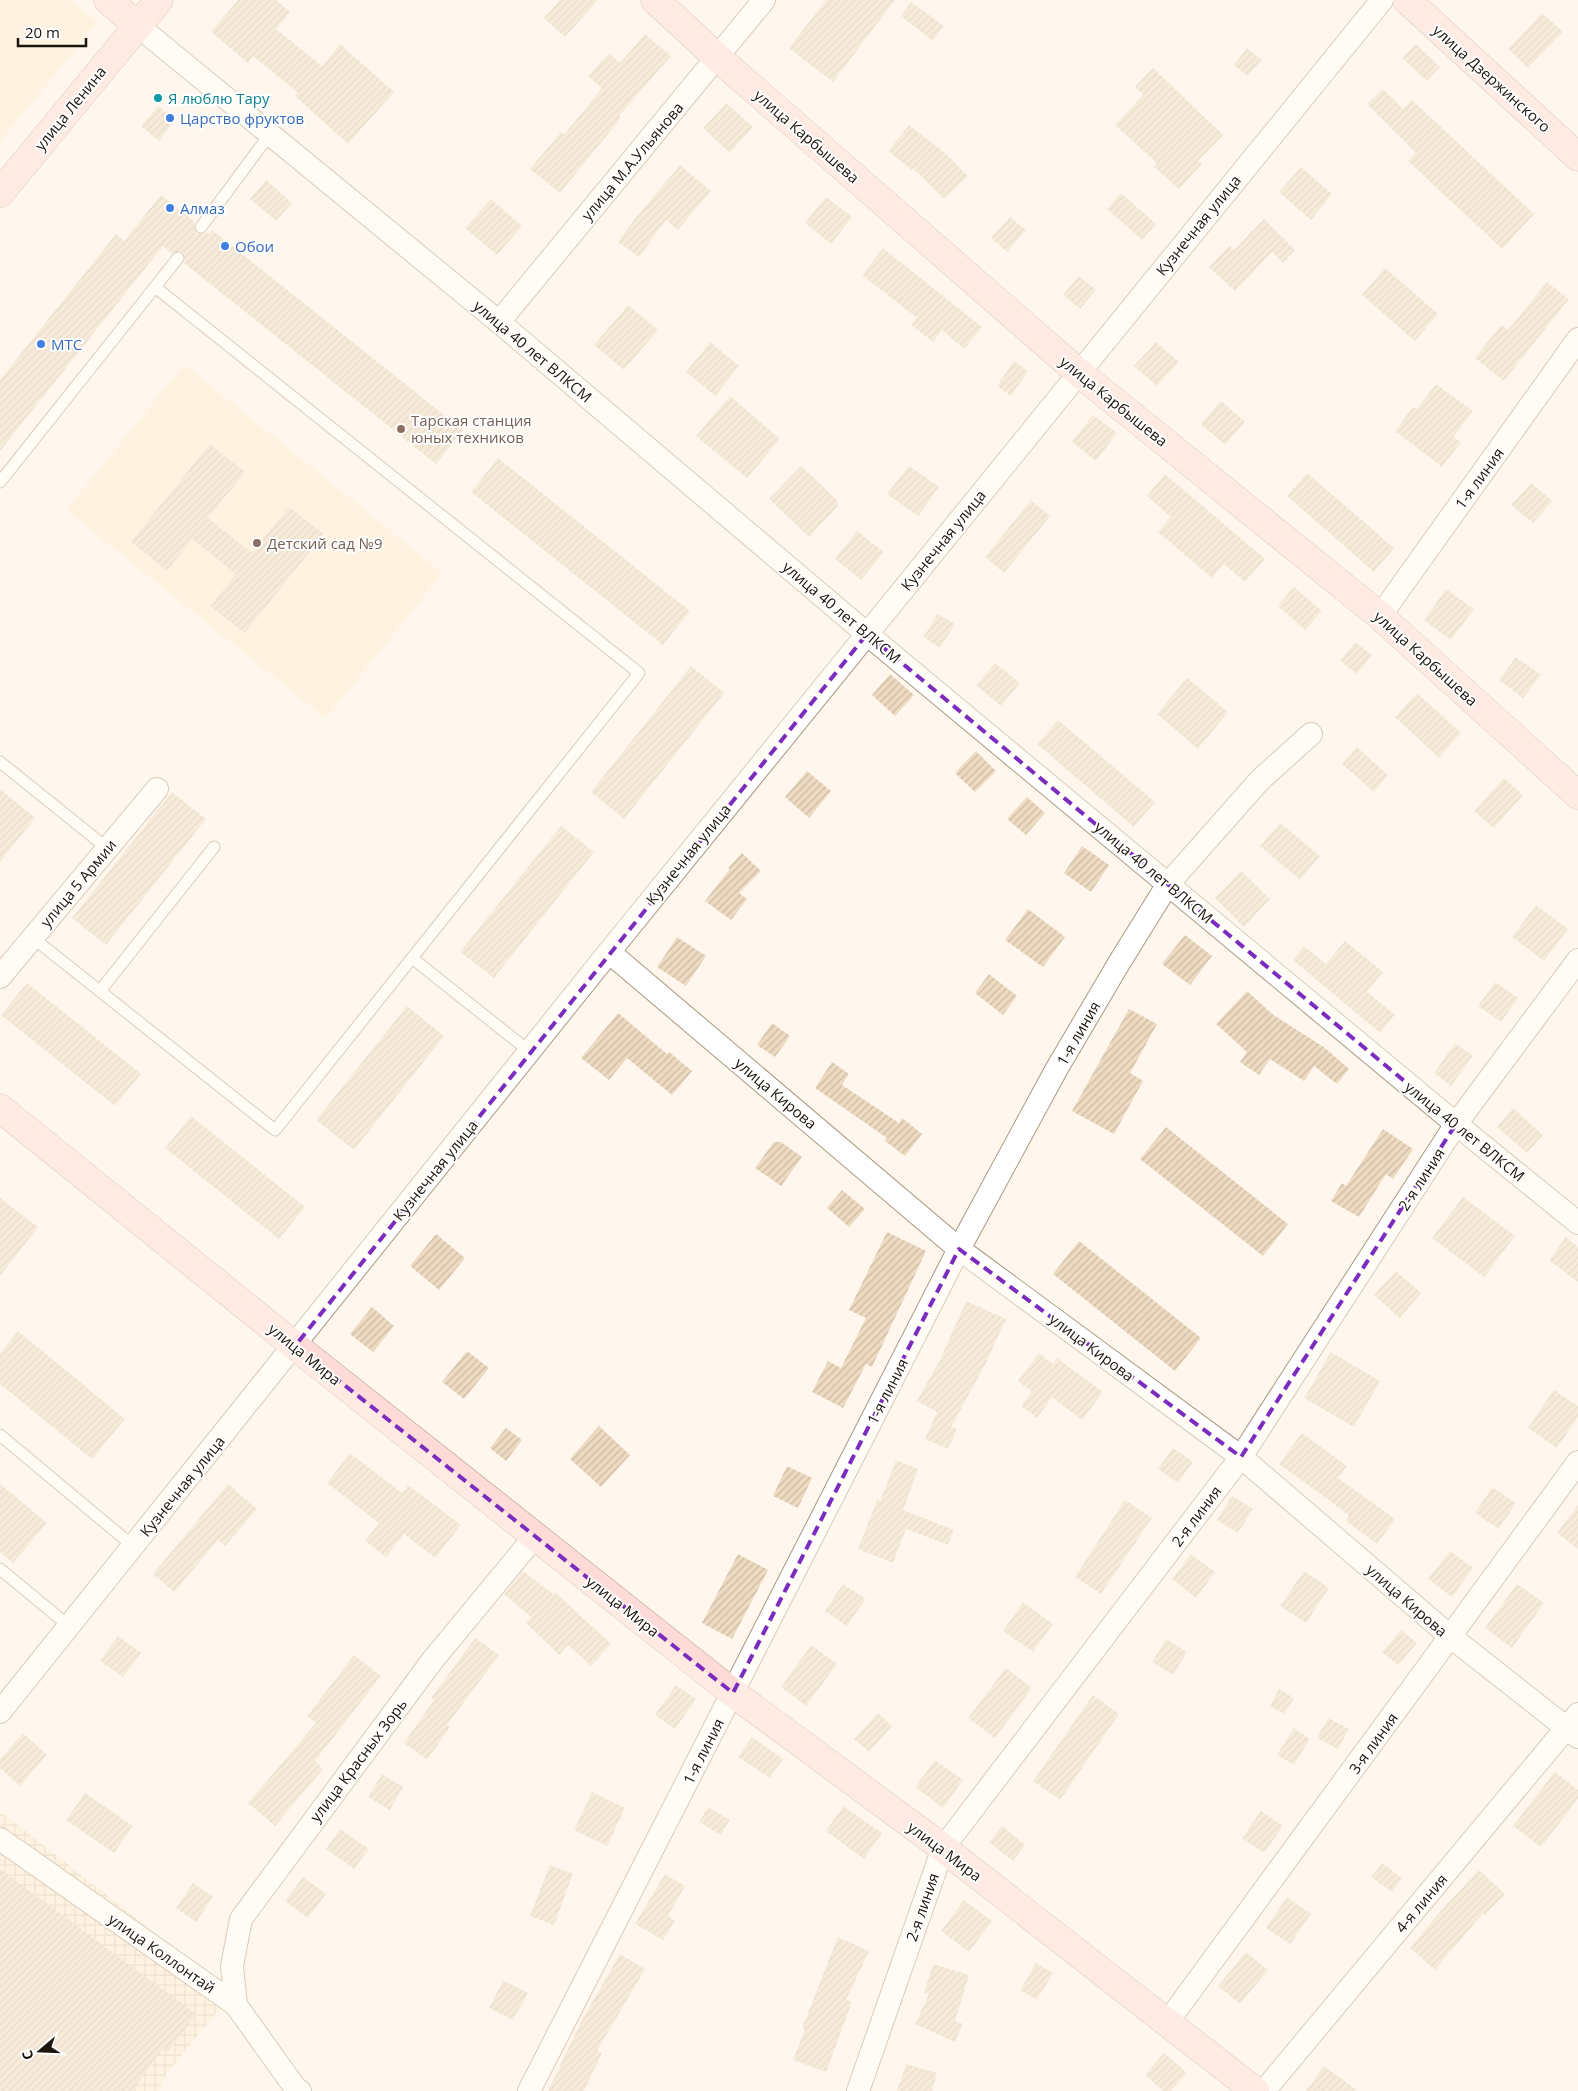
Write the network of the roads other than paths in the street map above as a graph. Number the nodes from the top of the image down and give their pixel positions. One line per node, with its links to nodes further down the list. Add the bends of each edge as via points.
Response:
1 (108, 0): 7 (main road, улица 40 лет ВЛКСМ)
2 (159, 0): 7 (main road, улица Ленина)
3 (655, 0): 8 (main road, улица Карбышева)
4 (764, 0): 8 (street, улица М.А.Ульянова)
5 (1382, 0): 17 (street, Кузнечная улица)
6 (1407, 0): 10 (main road, улица Дзержинского)
7 (138, 26): 9 (street, улица 40 лет ВЛКСМ); 11 (main road, улица Ленина)
8 (718, 58): 15 (street, улица М.А.Ульянова); 17 (main road, улица Карбышева)
9 (270, 134): 12 (lane); 15 (street, улица 40 лет ВЛКСМ)
10 (1578, 157)
11 (0, 193)
12 (202, 227)
13 (178, 258): 14 (lane)
14 (155, 287): 18 (lane); 30 (lane, via 639,673)
15 (499, 322): 20 (street, улица 40 лет ВЛКСМ)
16 (1578, 340): 19 (street, 1-я линия)
17 (1078, 372): 19 (main road, улица Карбышева); 20 (street, Кузнечная улица)
18 (0, 482)
19 (1380, 616): 24 (main road, улица Карбышева)
20 (868, 634): 27 (street, улица 40 лет ВЛКСМ); 29 (street, Кузнечная улица)
21 (1311, 734): 27 (street, 1-я линия, via 1260,780)
22 (0, 762): 25 (lane)
23 (157, 789): 25 (street, улица 5 Армии)
24 (1578, 795)
25 (107, 848): 28 (street, улица 5 Армии)
26 (214, 848): 33 (lane)
27 (1168, 884): 36 (street, улица 40 лет ВЛКСМ); 38 (street, 1-я линия, via 1056,1070)
28 (33, 938): 32 (street, улица 5 Армии); 33 (lane)
29 (609, 952): 34 (street, Кузнечная улица); 38 (street, улица Кирова)
30 (412, 958): 33 (lane, via 275,1130); 34 (lane)
31 (1578, 960): 36 (street, 2-я линия)
32 (0, 977)
33 (100, 991)
34 (529, 1052): 39 (street, Кузнечная улица)
35 (0, 1108): 39 (main road, улица Мира)
36 (1456, 1124): 37 (street, улица 40 лет ВЛКСМ); 41 (street, 2-я линия)
37 (1578, 1223)
38 (960, 1249): 41 (street, улица Кирова); 48 (street, 1-я линия)
39 (295, 1346): 43 (main road, улица Мира); 44 (street, Кузнечная улица)
40 (0, 1435): 44 (lane)
41 (1241, 1457): 47 (street, улица Кирова); 52 (street, 2-я линия)
42 (1578, 1462): 47 (street, 3-я линия)
43 (534, 1536): 48 (main road, улица Мира); 53 (street, улица Красных Зорь, via 432,1661 240,1919 232,1966)
44 (133, 1546): 46 (street, Кузнечная улица)
45 (0, 1569): 46 (lane)
46 (69, 1626): 49 (street, Кузнечная улица)
47 (1451, 1637): 50 (street, улица Кирова); 54 (street, 3-я линия)
48 (733, 1693): 52 (main road, улица Мира); 56 (street, 1-я линия)
49 (0, 1712)
50 (1574, 1726): 59 (street, 4-я линия)
51 (0, 1839): 53 (street, улица Коллонтай)
52 (943, 1848): 54 (main road, улица Мира); 57 (street, 2-я линия)
53 (236, 2005): 55 (street, улица Коллонтай)
54 (1166, 2024): 58 (main road, улица Мира)
55 (300, 2091)
56 (529, 2091)
57 (858, 2091)
58 (1255, 2091)
59 (1264, 2091)

